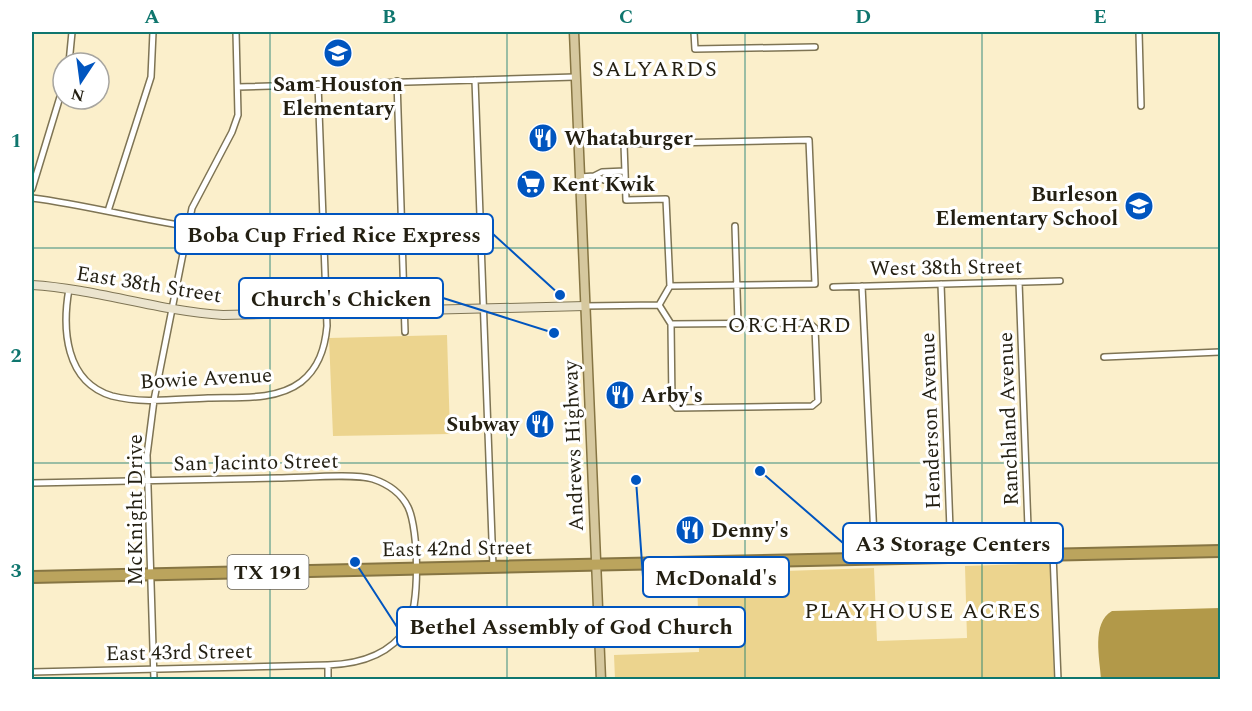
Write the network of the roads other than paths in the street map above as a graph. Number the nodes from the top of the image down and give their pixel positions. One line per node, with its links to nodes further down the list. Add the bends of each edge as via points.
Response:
1 (72, 32): 8 (street)
2 (153, 32): 22 (street, via 152,78)
3 (236, 32): 13 (street, McKnight Drive)
4 (574, 32): 9 (main road, Andrews Highway)
5 (694, 32): 7 (street, via 694,49)
6 (1139, 32): 14 (street)
7 (814, 47)
8 (70, 51)
9 (575, 76): 10 (street); 18 (main road, Andrews Highway)
10 (475, 80): 11 (street); 38 (street)
11 (397, 81): 12 (street); 39 (street)
12 (318, 84): 13 (street); 25 (street, Bowie Avenue)
13 (238, 87): 24 (street, McKnight Drive, via 236,124 192,208)
14 (1141, 106)
15 (56, 111): 20 (street)
16 (625, 171): 17 (street); 19 (street); 30 (street, via 624,144 809,140 814,284)
17 (594, 176): 18 (street); 19 (street, via 604,180)
18 (580, 177): 36 (main road, Andrews Highway)
19 (626, 179): 31 (street, via 626,200 666,199)
20 (32, 189)
21 (32, 198): 22 (street)
22 (108, 211): 24 (street)
23 (735, 226): 30 (street)
24 (188, 227): 25 (street, via 225,231); 37 (street, McKnight Drive)
25 (324, 228): 40 (street, Bowie Avenue)
26 (1060, 281): 27 (street, West 38th Street)
27 (1019, 282): 28 (street, West 38th Street); 51 (street, Ranchland Avenue)
28 (941, 284): 32 (street, West 38th Street); 52 (street, Henderson Avenue)
29 (32, 285): 34 (street, East 38th Street)
30 (738, 285): 31 (street); 41 (street)
31 (670, 286): 35 (street)
32 (862, 286): 33 (street, West 38th Street); 53 (street)
33 (832, 287)
34 (69, 288): 37 (street, East 38th Street); 46 (street, Bowie Avenue, via 69,350 80,374 104,393)
35 (659, 305): 36 (street); 42 (street)
36 (585, 306): 38 (street, East 38th Street); 54 (main road, Andrews Highway)
37 (172, 309): 40 (street, East 38th Street, via 223,315); 46 (street, McKnight Drive)
38 (483, 309): 39 (street, East 38th Street); 55 (street)
39 (405, 311): 40 (street, East 38th Street); 43 (street)
40 (327, 313): 46 (street, Bowie Avenue, via 321,356 307,377 290,389 262,395)
41 (738, 323): 42 (street); 42 (street, via 809,323 814,328 818,401 812,406 676,408 672,403)
42 (671, 324)
43 (405, 332)
44 (1221, 352): 45 (street)
45 (1104, 357)
46 (154, 400): 47 (street, McKnight Drive)
47 (147, 481): 48 (street, San Jacinto Street); 56 (street, San Jacinto Street, via 373,479 390,487 407,506 413,524); 57 (street, McKnight Drive)
48 (32, 483)
49 (1221, 551): 50 (highway, TX 191)
50 (1053, 554): 51 (highway, TX 191); 65 (street)
51 (1029, 555): 52 (highway, TX 191)
52 (951, 557): 53 (highway, TX 191)
53 (875, 558): 54 (highway, TX 191)
54 (596, 565): 55 (highway, East 42nd Street / TX 191); 64 (main road, Andrews Highway)
55 (493, 567): 56 (highway, East 42nd Street / TX 191)
56 (415, 569): 57 (highway, East 42nd Street / TX 191); 59 (street, San Jacinto Street, via 414,606 411,621 402,634 368,659)
57 (150, 575): 58 (highway, East 42nd Street / TX 191); 60 (street, McKnight Drive)
58 (32, 577)
59 (328, 665): 60 (street, East 43rd Street); 63 (street)
60 (154, 669): 61 (street, East 43rd Street); 62 (street, McKnight Drive)
61 (32, 672)
62 (154, 680)
63 (328, 680)
64 (601, 680)
65 (1058, 680)

